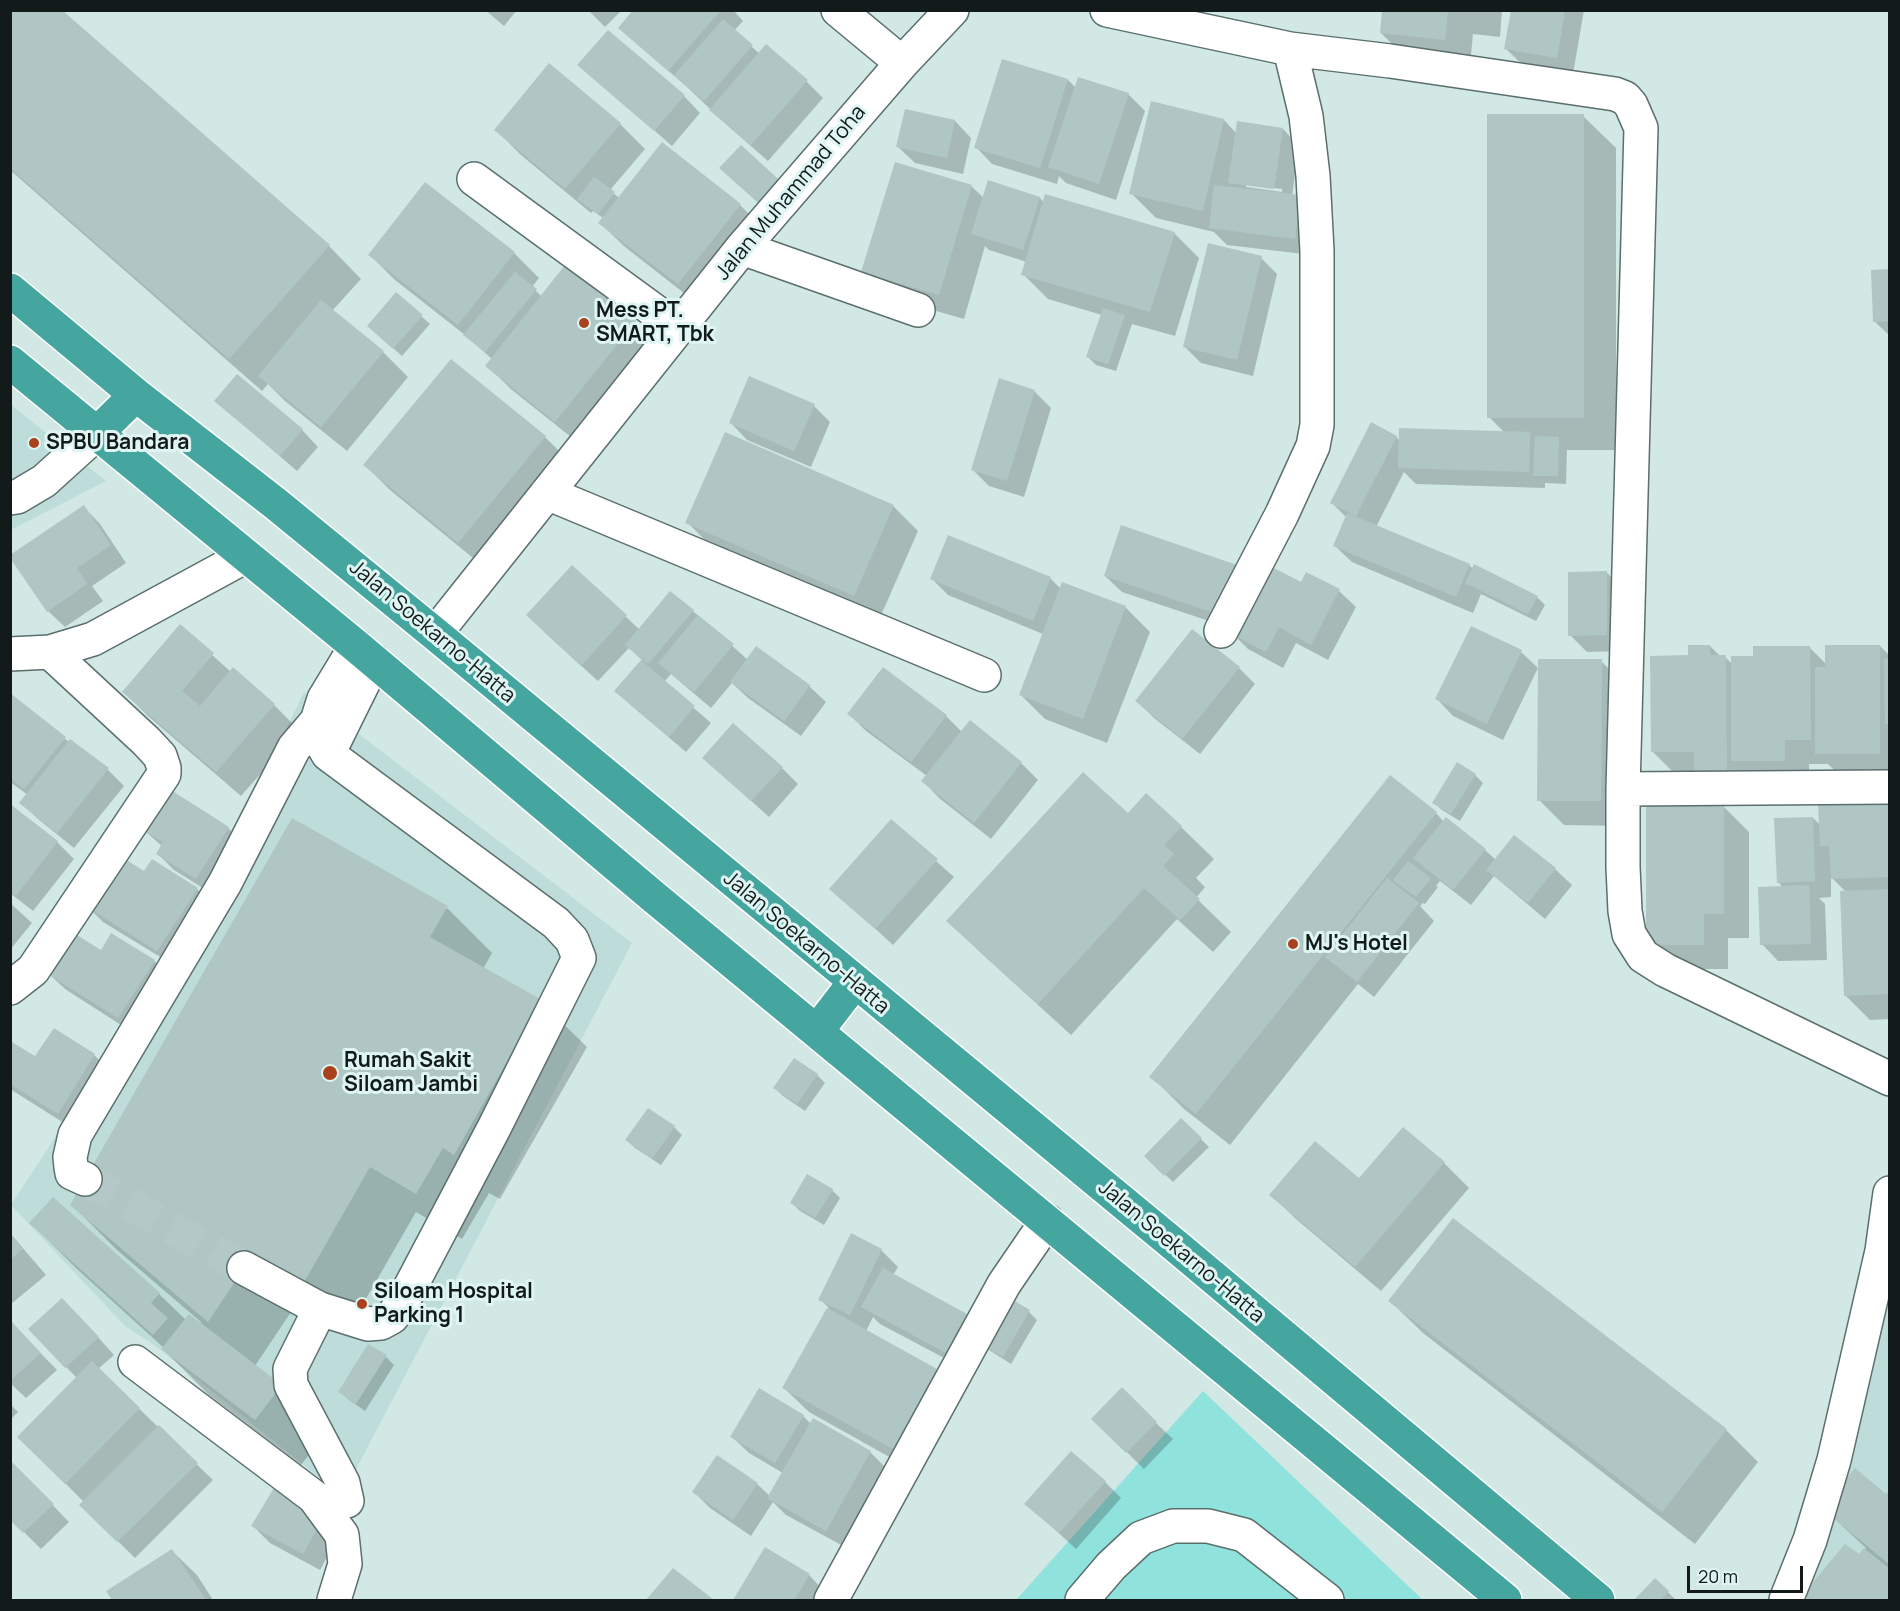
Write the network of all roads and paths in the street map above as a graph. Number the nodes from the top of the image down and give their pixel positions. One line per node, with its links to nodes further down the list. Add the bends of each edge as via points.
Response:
1 (838, 10): 5 (street)
2 (952, 10): 5 (street, Jalan Muhammad Toha)
3 (1107, 10): 4 (street)
4 (1290, 49): 17 (street, via 1306,116 1313,176 1317,425 1313,446 1282,514); 25 (street, via 1570,86 1615,94 1631,105 1641,128)
5 (902, 63): 7 (street, Jalan Muhammad Toha)
6 (474, 179): 10 (street)
7 (742, 248): 9 (street); 10 (street, Jalan Muhammad Toha)
8 (10, 290): 12 (highway, Jalan Soekarno-Hatta)
9 (918, 310)
10 (678, 328): 14 (street, Jalan Muhammad Toha)
11 (10, 362): 13 (highway)
12 (136, 395): 13 (highway); 18 (highway, Jalan Soekarno-Hatta)
13 (97, 433): 15 (street, via 44,481); 16 (highway)
14 (547, 493): 18 (street, Jalan Muhammad Toha); 22 (street)
15 (10, 498)
16 (246, 556): 19 (street, via 93,639); 20 (highway)
17 (1221, 631)
18 (435, 634): 26 (highway, Jalan Soekarno-Hatta)
19 (50, 652): 21 (street); 27 (street, via 146,741 165,768 33,970)
20 (365, 653): 23 (street); 28 (highway)
21 (10, 654)
22 (984, 675)
23 (330, 710): 30 (street, via 294,748 225,884 75,1135 70,1157 72,1173); 34 (street, via 320,740 328,754 556,923 572,940 579,958 392,1317 368,1324)
24 (1890, 787): 25 (street)
25 (1623, 789): 29 (street, via 1625,911 1629,934 1643,956)
26 (854, 982): 28 (highway); 42 (highway, Jalan Soekarno-Hatta)
27 (10, 988)
28 (817, 1031): 32 (highway)
29 (1890, 1079)
30 (85, 1179)
31 (1890, 1193): 43 (street, via 1882,1251 1834,1460 1810,1540)
32 (1047, 1221): 38 (street, via 1004,1284); 41 (highway)
33 (244, 1268): 34 (street)
34 (320, 1309): 36 (street, via 290,1369 291,1385 343,1483)
35 (135, 1362): 37 (street, via 314,1497 342,1535 345,1564)
36 (347, 1501)
37 (334, 1600)
38 (831, 1600)
39 (1082, 1600): 40 (street, via 1141,1538 1173,1526 1208,1526 1244,1535)
40 (1327, 1600)
41 (1505, 1600)
42 (1598, 1600)
43 (1786, 1600)

